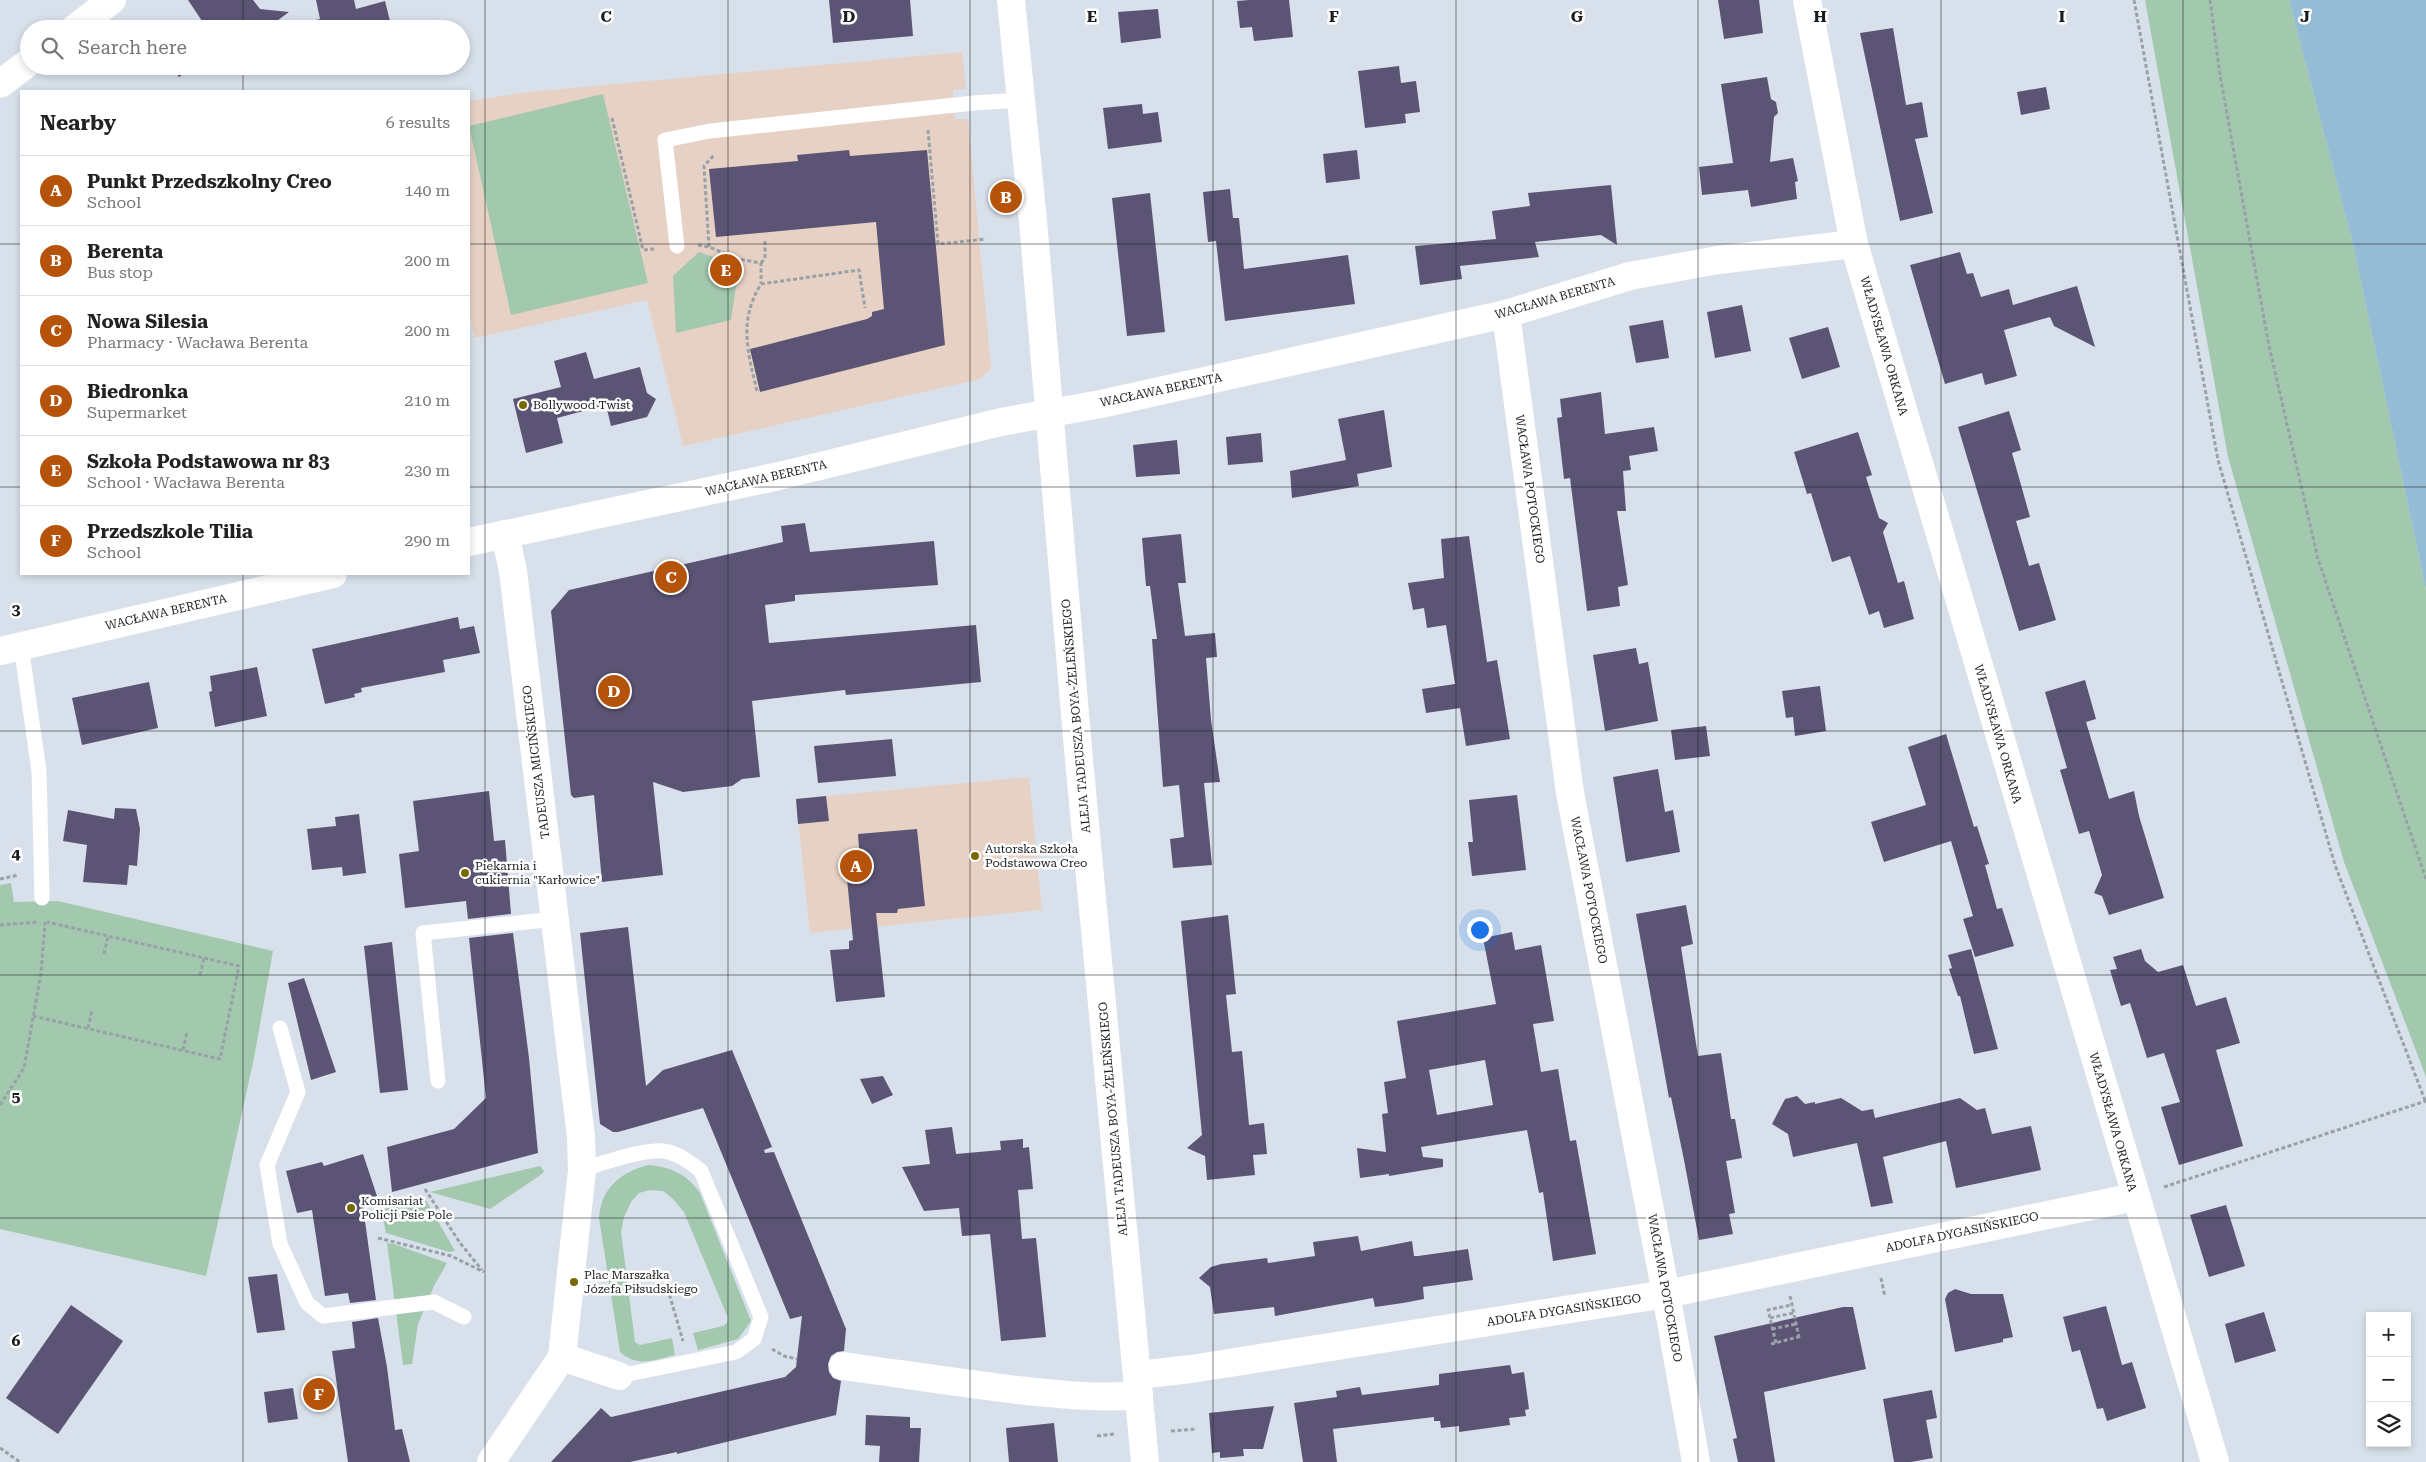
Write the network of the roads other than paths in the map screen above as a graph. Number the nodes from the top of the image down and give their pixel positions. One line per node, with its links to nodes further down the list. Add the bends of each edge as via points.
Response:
1 (112, 0): 4 (street)
2 (1011, 0): 7 (street, ALEJA TADEUSZA BOYA-ŻELEŃSKIEGO)
3 (1807, 0): 8 (street, WŁADYSŁAWA ORKANA)
4 (86, 20)
5 (20, 69): 6 (street)
6 (0, 84)
7 (1021, 100): 9 (lane, via 720,130 665,140); 11 (street, ALEJA TADEUSZA BOYA-ŻELEŃSKIEGO)
8 (1854, 244): 10 (street, WACŁAWA BERENTA, via 1718,260 1630,276); 21 (street, WŁADYSŁAWA ORKANA)
9 (677, 246)
10 (1506, 314): 11 (street, WACŁAWA BERENTA); 22 (street, WACŁAWA POTOCKIEGO, via 1570,793)
11 (1049, 413): 12 (street, WACŁAWA BERENTA, via 779,476); 27 (street, ALEJA TADEUSZA BOYA-ŻELEŃSKIEGO)
12 (505, 534): 13 (street, WACŁAWA BERENTA); 17 (street, TADEUSZA MICIŃSKIEGO, via 513,571)
13 (470, 542)
14 (329, 575): 15 (street, WACŁAWA BERENTA)
15 (11, 648): 16 (lane, via 39,771)
16 (42, 898)
17 (555, 919): 19 (lane, via 424,933); 20 (street, TADEUSZA MICIŃSKIEGO, via 581,1137)
18 (280, 1028): 23 (lane, via 298,1092 267,1166 280,1244 307,1303 323,1316 434,1302)
19 (438, 1081)
20 (582, 1170): 24 (street); 26 (lane, via 612,1160 663,1151 686,1159 701,1171 761,1317 754,1339 736,1352)
21 (2135, 1196): 22 (street, ADOLFA DYGASIŃSKIEGO); 31 (street, WŁADYSŁAWA ORKANA)
22 (1666, 1294): 27 (street, ADOLFA DYGASIŃSKIEGO, via 1191,1369); 30 (street, WACŁAWA POTOCKIEGO)
23 (464, 1317)
24 (562, 1357): 26 (street); 28 (street)
25 (843, 1366): 27 (street, ADOLFA DYGASIŃSKIEGO, via 956,1383 1094,1397)
26 (619, 1376)
27 (1138, 1385): 29 (street, ALEJA TADEUSZA BOYA-ŻELEŃSKIEGO)
28 (491, 1462)
29 (1145, 1462)
30 (1696, 1462)
31 (2215, 1462)

